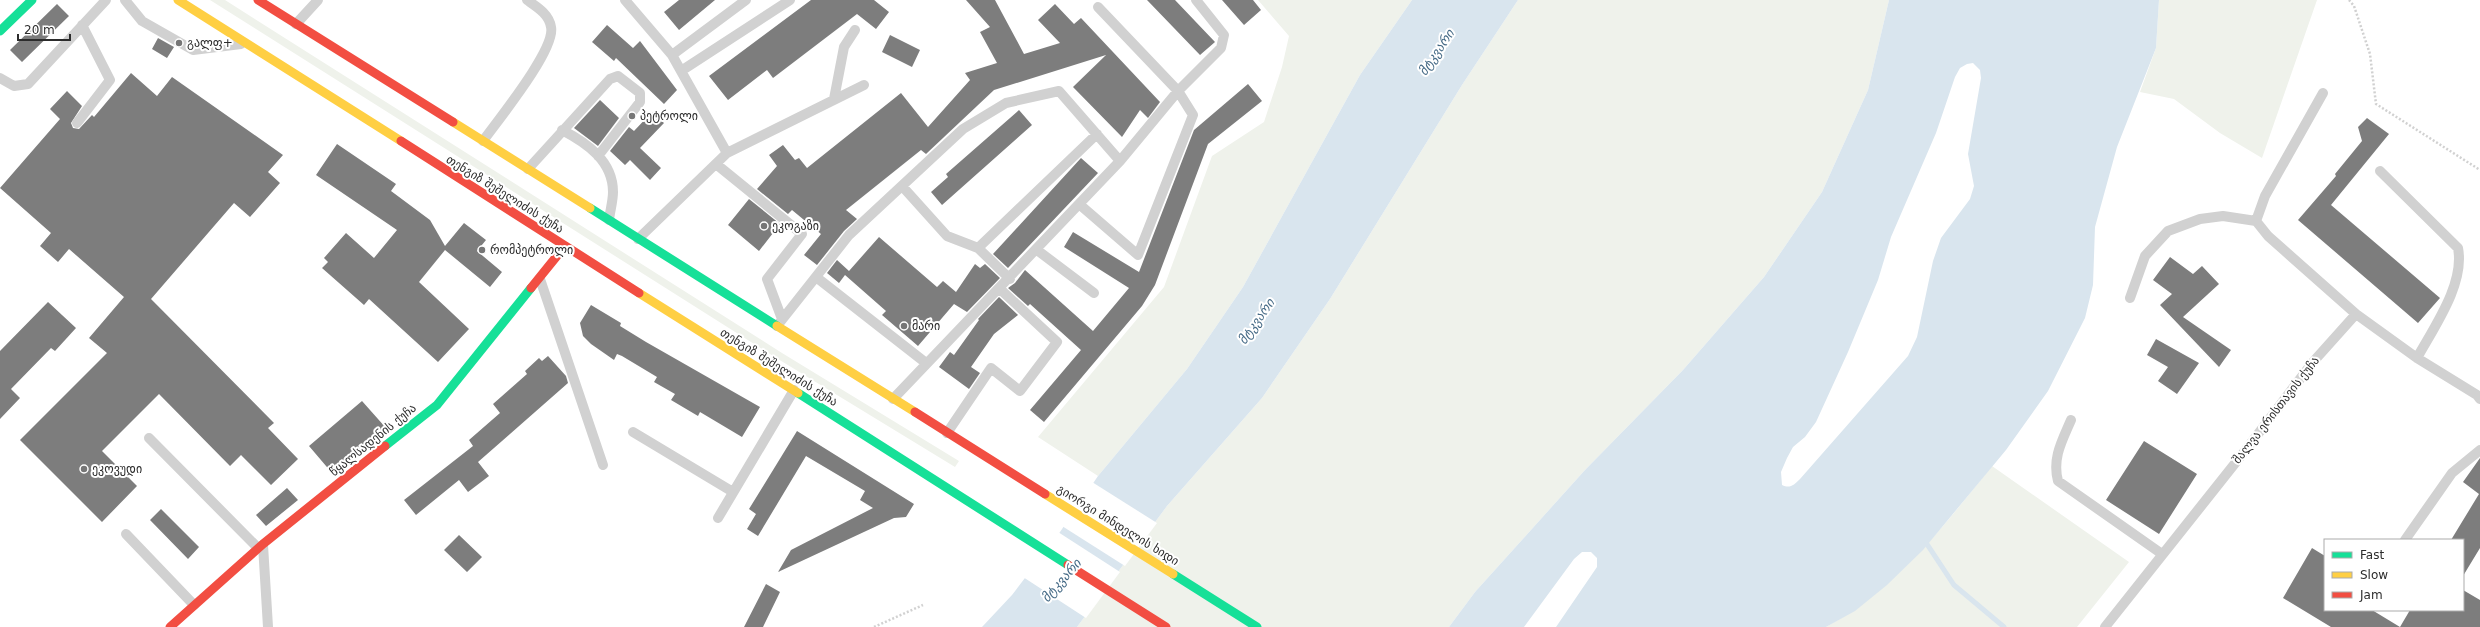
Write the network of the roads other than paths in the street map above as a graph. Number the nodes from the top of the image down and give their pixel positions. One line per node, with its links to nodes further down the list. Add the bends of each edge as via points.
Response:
1 (32, 0): 16 (main road)
2 (106, 0): 14 (lane)
3 (125, 0): 17 (lane, via 142,21 193,50)
4 (178, 0): 17 (main road, თენგიზ შეშელიძის ქუჩა)
5 (258, 0): 13 (main road)
6 (318, 0): 13 (lane)
7 (527, 0): 28 (lane, via 546,15 551,27 551,38 544,55)
8 (625, 0): 18 (lane)
9 (746, 0): 18 (lane)
10 (790, 0): 19 (lane)
11 (1196, 0): 22 (lane, via 1224,35 1224,44)
12 (1098, 7): 22 (lane)
13 (296, 24): 28 (main road)
14 (82, 25): 20 (lane, via 28,84 14,86); 25 (lane, via 110,80)
15 (855, 30): 24 (lane, via 844,47)
16 (0, 32)
17 (246, 43): 40 (main road, თენგიზ შეშელიძის ქუჩა)
18 (672, 55): 19 (lane)
19 (681, 71): 29 (lane)
20 (0, 78)
21 (864, 85): 24 (lane)
22 (1178, 91): 31 (lane); 36 (lane, via 1193,115 1138,255)
23 (2323, 93): 38 (lane, via 2265,196)
24 (834, 100): 29 (lane)
25 (77, 123)
26 (562, 130): 30 (lane, via 583,141); 30 (lane, via 610,79 618,76 623,78 640,93 640,102); 33 (lane)
27 (1097, 134): 31 (lane); 35 (lane, via 1059,91 1006,103 963,129); 41 (lane)
28 (483, 141): 33 (main road)
29 (727, 153): 32 (lane)
30 (598, 156): 37 (lane, via 608,169 613,192)
31 (1120, 161): 36 (lane)
32 (716, 164): 39 (lane); 50 (lane, via 802,234 767,279)
33 (528, 169): 37 (main road)
34 (2380, 171): 51 (lane, via 2458,248 2460,261 2452,292)
35 (902, 186): 41 (lane, via 947,236); 43 (lane, via 848,235)
36 (1079, 204): 42 (lane)
37 (609, 220): 39 (main road)
38 (2256, 221): 48 (lane, via 2223,216 2200,219 2168,231 2145,256); 49 (lane, via 2268,236)
39 (638, 239): 50 (main road)
40 (565, 246): 44 (main road, წყალსადენის ქუჩა); 53 (main road, თენგიზ შეშელიძის ქუჩა)
41 (978, 248): 45 (lane)
42 (1037, 250): 45 (lane); 47 (lane)
43 (816, 277): 50 (lane); 52 (lane)
44 (540, 279): 61 (lane); 66 (main road, წყალსადენის ქუჩა, via 437,405)
45 (1010, 279): 46 (lane)
46 (1000, 289): 52 (lane); 58 (lane, via 1058,342 1020,391 991,368)
47 (1094, 293)
48 (2130, 298)
49 (2356, 314): 51 (lane); 67 (lane, შალვა ერისთავის ქუჩა, via 2313,362)
50 (780, 323): 55 (main road)
51 (2417, 358): 54 (lane)
52 (926, 363): 55 (lane)
53 (794, 390): 62 (lane); 71 (main road, თენგიზ შეშელიძის ქუჩა)
54 (2479, 393)
55 (893, 399): 58 (main road)
56 (2071, 420): 67 (lane, via 2056,455 2055,469 2058,481)
57 (633, 432): 62 (lane)
58 (948, 433): 72 (main road, გიორგი მინდელის ხიდი)
59 (149, 438): 66 (lane)
60 (2480, 450): 65 (lane, via 2452,473)
61 (603, 465)
62 (733, 492): 63 (lane)
63 (718, 518)
64 (126, 534): 68 (lane)
65 (2406, 539)
66 (260, 546): 68 (main road, წყალსადენის ქუჩა); 70 (lane)
67 (2162, 554): 73 (lane, შალვა ერისთავის ქუჩა)
68 (194, 605): 69 (main road, წყალსადენის ქუჩა)
69 (170, 627)
70 (268, 627)
71 (1166, 627)
72 (1257, 627)
73 (2105, 627)

